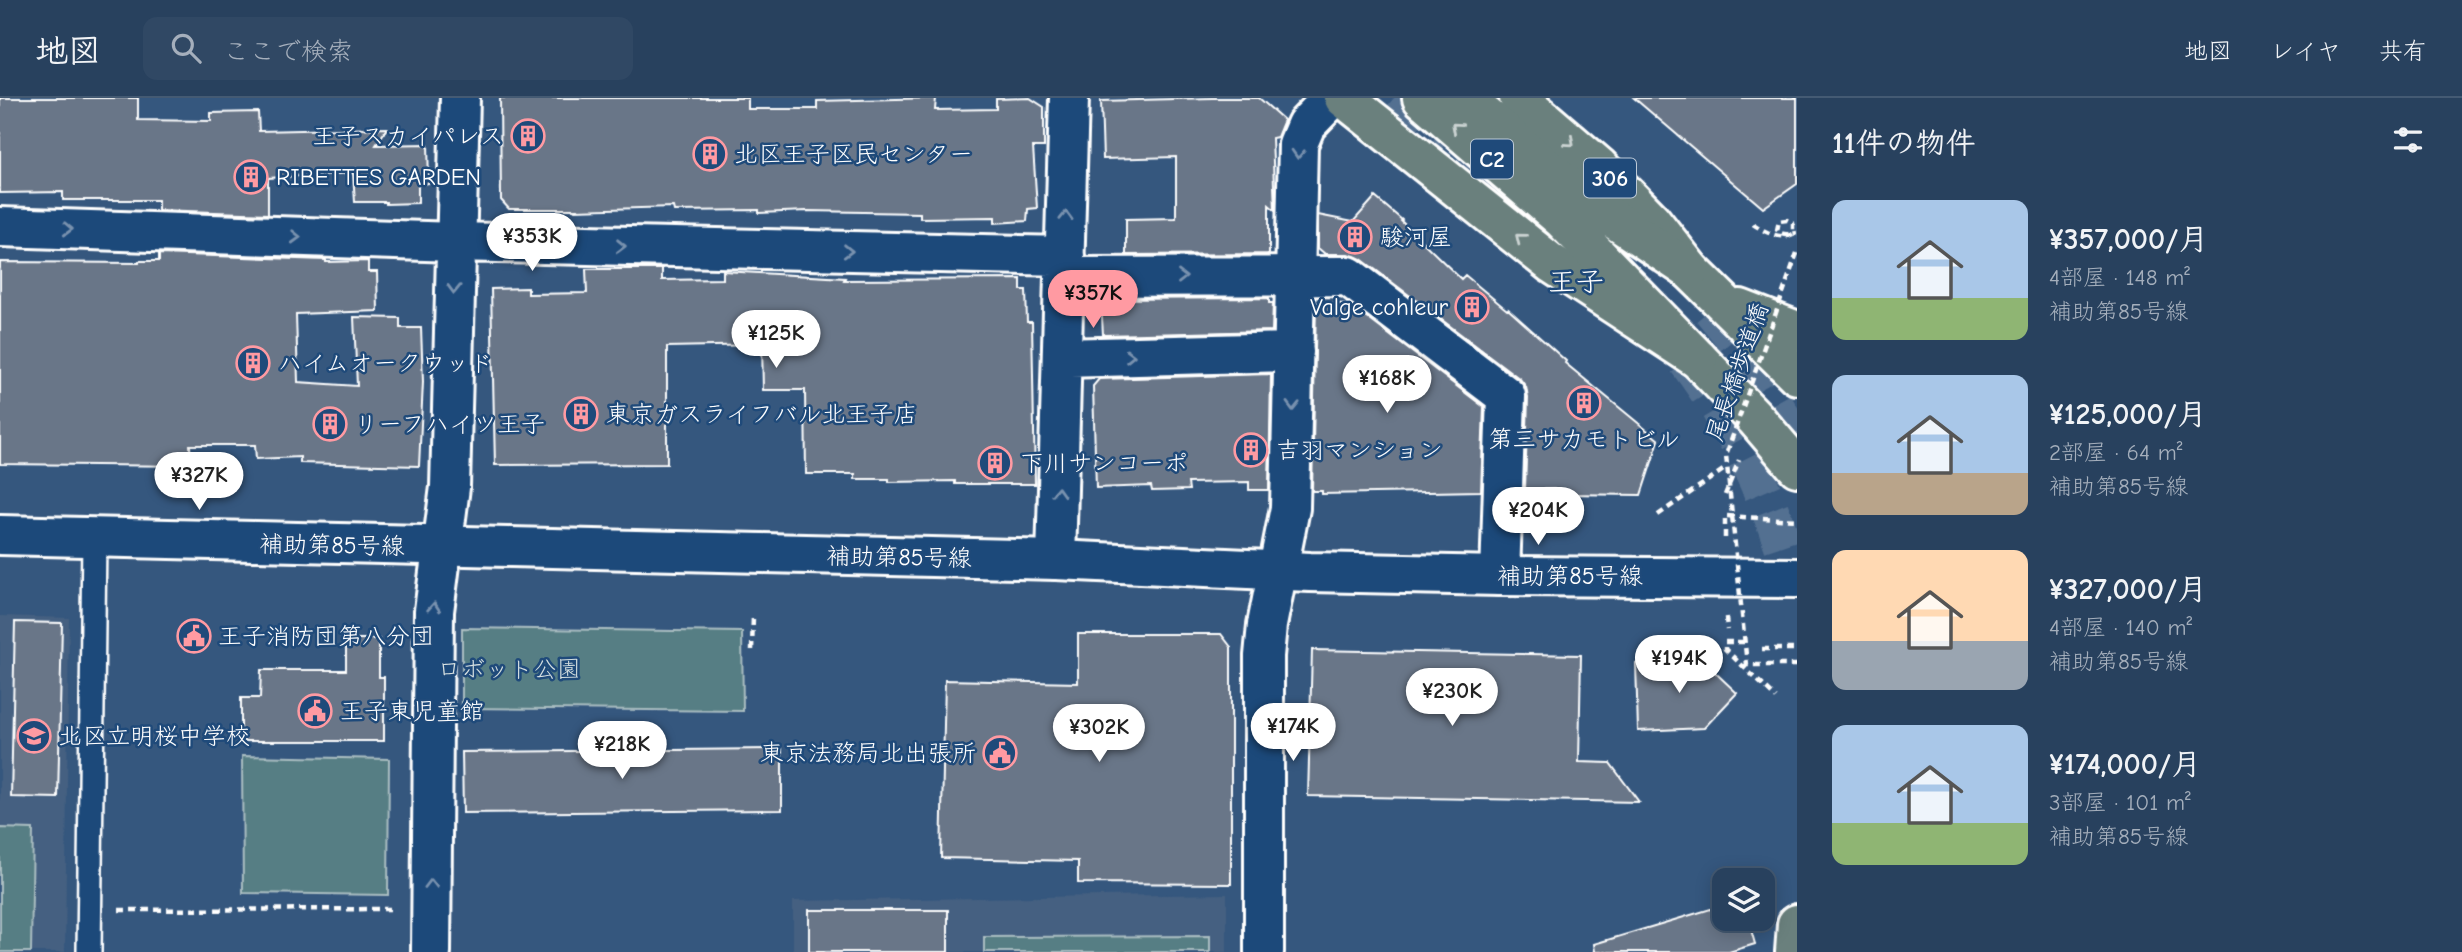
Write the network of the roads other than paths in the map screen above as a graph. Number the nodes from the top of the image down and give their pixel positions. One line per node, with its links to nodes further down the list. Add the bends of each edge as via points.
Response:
1 (460, 98): 10 (street)
2 (1069, 98): 11 (street, one-way to 2)
3 (1332, 98): 13 (street, one-way to 13, via 1306,125 1298,144)
4 (1344, 98): 18 (main road, one-way to 4, via 1551,263)
5 (1422, 98): 8 (main road, C2, one-way to 5)
6 (1464, 98): 8 (main road, C2)
7 (1519, 98): 12 (main road, 306, one-way to 12, via 1599,167 1651,220)
8 (1573, 209): 12 (main road); 18 (main road)
9 (0, 227): 10 (street, one-way to 10)
10 (455, 242): 11 (street, one-way to 11); 23 (street, one-way to 23, via 450,487)
11 (1065, 266): 13 (street, one-way to 13); 17 (street)
12 (1690, 270): 14 (main road, 306)
13 (1295, 276): 16 (street); 26 (street, via 1348,276 1506,396)
14 (1721, 302): 15 (main road, 306); 19 (main road, 306)
15 (1797, 331)
16 (1294, 352): 17 (street, one-way to 16); 25 (street, one-way to 25, via 1290,508)
17 (1062, 358): 24 (street, one-way to 17)
18 (1698, 359): 20 (main road)
19 (1797, 375)
20 (1797, 467)
21 (0, 536): 22 (street, 補助第85号線)
22 (94, 539): 23 (street, 補助第85号線); 29 (lane)
23 (440, 547): 24 (street, 補助第85号線); 30 (street, one-way to 23, via 433,611)
24 (1056, 560): 25 (street, 補助第85号線)
25 (1278, 570): 26 (street, 補助第85号線); 31 (street, via 1264,656)
26 (1500, 576): 27 (street, 補助第85号線)
27 (1797, 578)
28 (1797, 924): 32 (main road)
29 (89, 952)
30 (431, 952)
31 (1264, 952)
32 (1795, 952)

